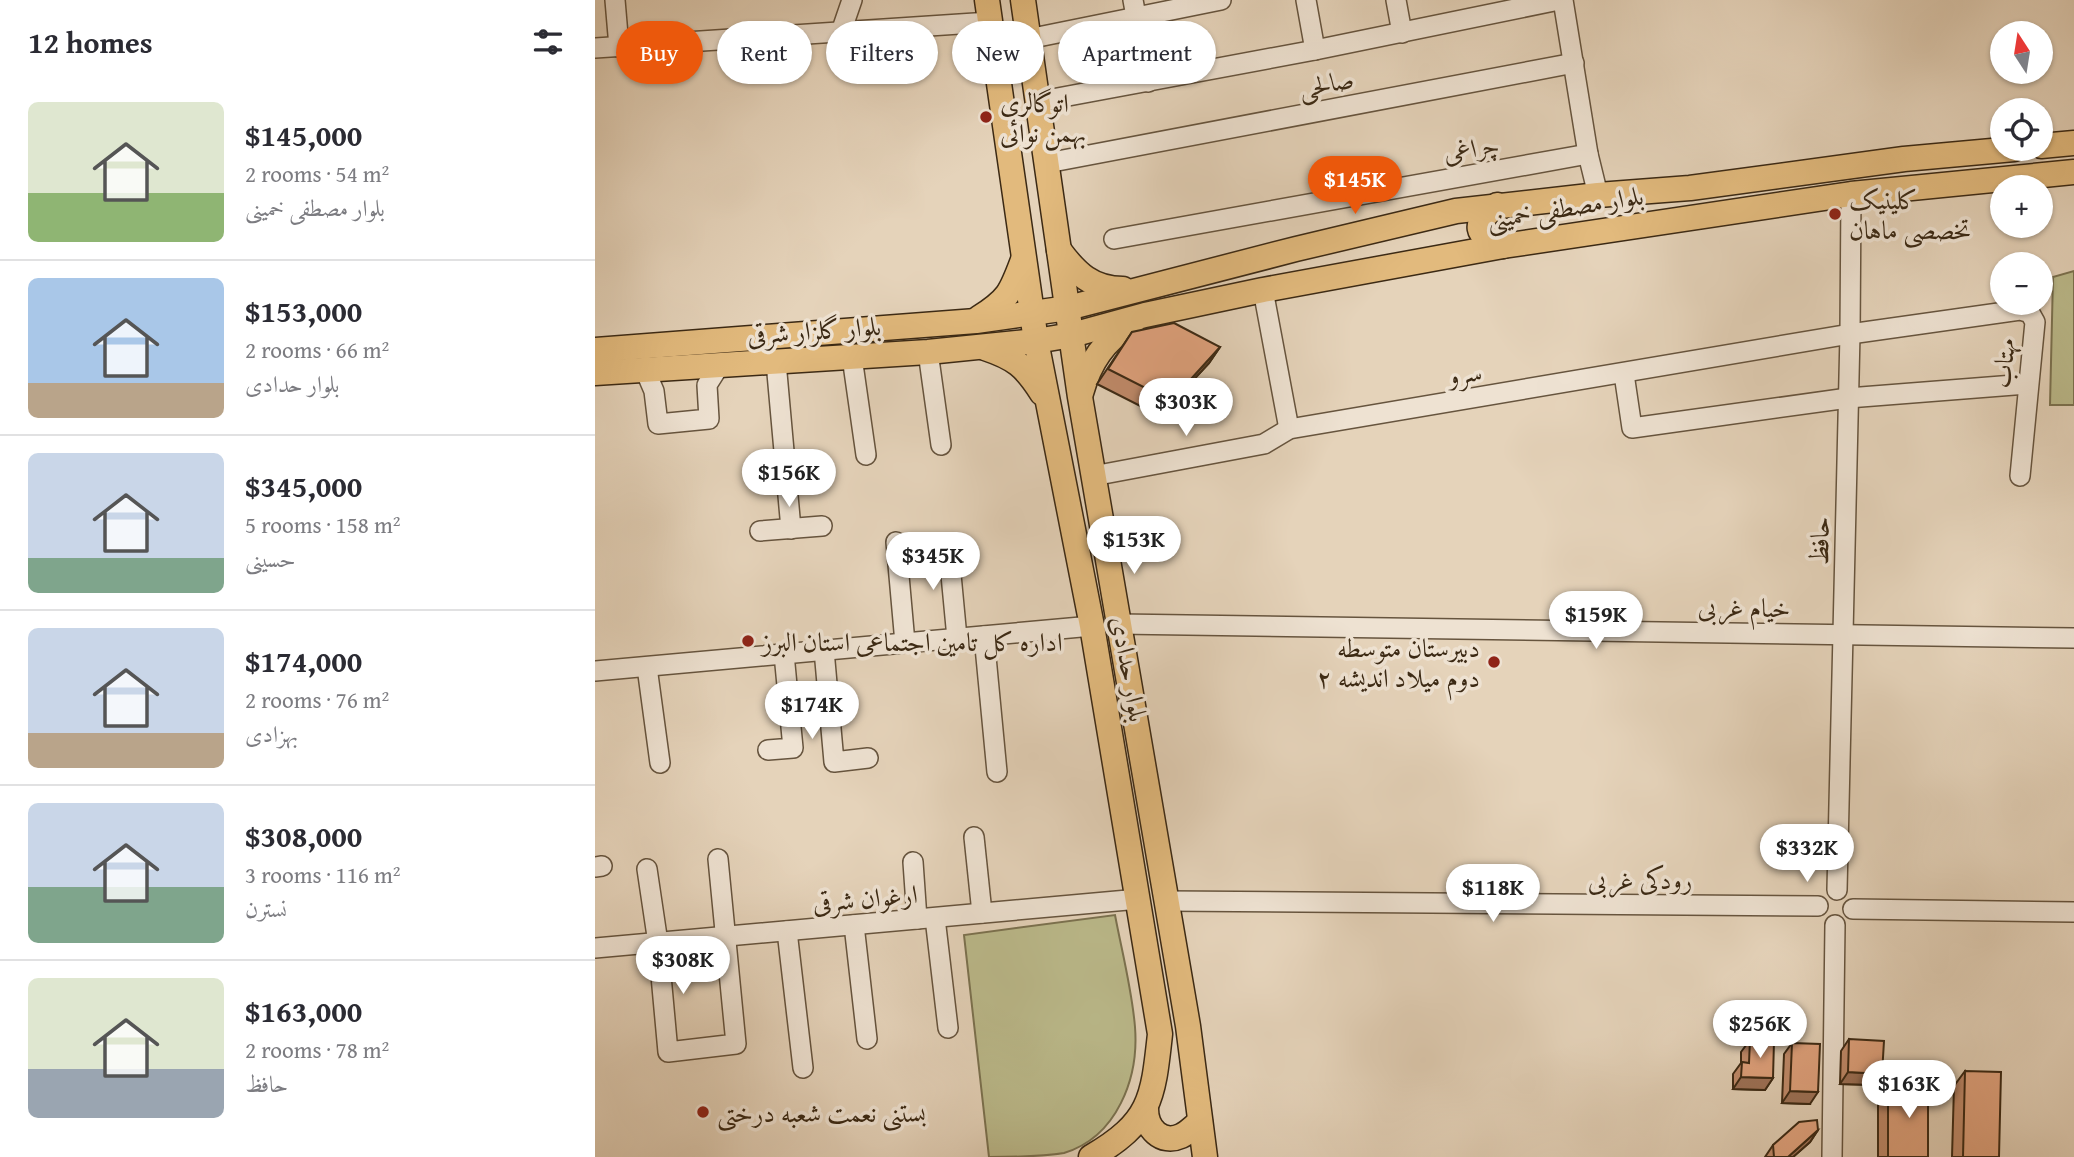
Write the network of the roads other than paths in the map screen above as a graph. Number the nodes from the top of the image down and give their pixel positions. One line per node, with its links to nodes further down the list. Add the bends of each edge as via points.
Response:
1 (615, 0): 10 (street)
2 (852, 0): 11 (street)
3 (1023, 0): 13 (main road, بلوار حدادی)
4 (1221, 0): 8 (street)
5 (1306, 0): 20 (street)
6 (1396, 0): 15 (street)
7 (1561, 0): 15 (street); 21 (street)
8 (1134, 8): 16 (street)
9 (988, 11): 12 (street); 39 (main road, بلوار حدادی)
10 (617, 21)
11 (845, 21)
12 (918, 21)
13 (1026, 21)
14 (826, 33): 17 (street)
15 (1402, 33): 20 (street)
16 (1044, 34)
17 (703, 41)
18 (616, 47): 19 (street)
19 (595, 48)
20 (1315, 50): 22 (street)
21 (1573, 63): 29 (street); 30 (street, صالحی)
22 (1216, 69)
23 (1034, 84): 25 (main road, بلوار حدادی)
24 (1137, 84): 25 (street)
25 (1036, 102): 30 (main road, بلوار حدادی)
26 (2074, 143): 27 (main road)
27 (2053, 145)
28 (1990, 151): 33 (main road, بلوار مصطفی خمینی)
29 (1588, 153): 33 (street); 36 (street, چراغی)
30 (1047, 163): 38 (main road, بلوار حدادی)
31 (2074, 172): 32 (main road, بلوار مصطفی خمینی)
32 (1851, 194): 37 (main road, بلوار مصطفی خمینی); 47 (street, حافظ)
33 (1598, 195): 34 (main road, بلوار مصطفی خمینی)
34 (1497, 205): 35 (main road, بلوار مصطفی خمینی); 37 (main road, via 1479,227 1488,240)
35 (1411, 221): 40 (main road, via 1435,231 1440,243); 41 (main road, بلوار مصطفی خمینی)
36 (1114, 239)
37 (1503, 246): 40 (main road, بلوار مصطفی خمینی)
38 (1058, 249): 41 (main road, via 1091,284); 43 (main road, بلوار حدادی)
39 (1024, 256): 44 (main road, بلوار حدادی); 46 (main road, via 1008,296)
40 (1420, 261): 42 (main road, بلوار مصطفی خمینی)
41 (1141, 289): 43 (main road, بلوار مصطفی خمینی)
42 (1263, 290): 45 (main road, بلوار مصطفی خمینی); 63 (street)
43 (1068, 307): 44 (main road, بلوار مصطفی خمینی); 48 (main road, بلوار حدادی)
44 (1032, 313): 46 (main road, بلوار گلزار شرقی); 49 (main road, بلوار حدادی)
45 (1145, 315): 48 (main road, بلوار مصطفی خمینی); 60 (main road, via 1105,344 1087,373)
46 (976, 320): 51 (main road, بلوار گلزار شرقی)
47 (1850, 334): 58 (street, سرو); 59 (street, مهتاب, via 2020,310 2030,313 2035,322); 61 (street, حافظ)
48 (1072, 335): 49 (main road, بلوار مصطفی خمینی); 60 (main road, بلوار حدادی)
49 (1036, 341): 50 (main road, بلوار گلزار شرقی); 62 (main road, بلوار حدادی)
50 (981, 347): 52 (main road, بلوار گلزار شرقی); 62 (main road, via 1017,361)
51 (595, 350)
52 (928, 352): 53 (main road, بلوار گلزار شرقی); 64 (street)
53 (852, 357): 54 (main road, بلوار گلزار شرقی); 65 (street)
54 (776, 362): 55 (main road, بلوار گلزار شرقی); 69 (street)
55 (719, 366): 56 (main road, بلوار گلزار شرقی); 56 (street, via 707,385 709,419 658,424 655,391)
56 (645, 370): 57 (main road, بلوار گلزار شرقی)
57 (595, 373)
58 (1624, 374): 61 (street, via 1632,428); 63 (street, سرو)
59 (2027, 384): 61 (street); 66 (street, مهتاب)
60 (1080, 397): 67 (main road, بلوار حدادی)
61 (1848, 398): 76 (street, حافظ)
62 (1046, 401): 74 (main road, بلوار حدادی)
63 (1289, 429): 67 (street, سرو, via 1263,444)
64 (940, 445)
65 (866, 455)
66 (2020, 475)
67 (1093, 476): 73 (main road, بلوار حدادی)
68 (822, 526): 69 (street)
69 (791, 528): 70 (street)
70 (760, 531)
71 (896, 542): 79 (street)
72 (948, 542): 77 (street)
73 (1119, 624): 76 (street, خیام غربی); 94 (main road, بلوار حدادی)
74 (1092, 626): 75 (street); 93 (main road, بلوار حدادی)
75 (985, 635): 77 (street); 87 (street)
76 (1844, 635): 78 (street, خیام غربی); 92 (street, حافظ)
77 (957, 638): 79 (street)
78 (2074, 639)
79 (905, 643): 80 (street)
80 (824, 650): 81 (street); 85 (street, via 834,762)
81 (784, 654): 82 (street); 84 (street, via 793,748)
82 (647, 667): 83 (street); 86 (street)
83 (595, 671)
84 (768, 750)
85 (868, 758)
86 (660, 763)
87 (997, 772)
88 (974, 837): 98 (street)
89 (718, 859): 103 (street)
90 (913, 862): 99 (street)
91 (646, 869): 104 (street)
92 (1837, 890): 95 (street, via 1823,896); 96 (street, via 1850,897)
93 (1139, 900): 98 (street, ارغوان شرقی); 109 (main road, بلوار حدادی, via 1160,1034)
94 (1167, 901): 95 (street, رودکی غربی); 110 (main road, بلوار حدادی)
95 (1818, 906): 101 (street, via 1825,921)
96 (1853, 909): 97 (street); 101 (street, via 1845,922)
97 (2074, 912)
98 (982, 914): 99 (street, ارغوان شرقی)
99 (926, 919): 100 (street, ارغوان شرقی); 106 (street)
100 (854, 925): 102 (street, ارغوان شرقی); 107 (street)
101 (1835, 925): 113 (street)
102 (787, 931): 103 (street, ارغوان شرقی); 108 (street)
103 (724, 937): 104 (street, ارغوان شرقی); 104 (street, via 736,1044 668,1052)
104 (658, 943): 105 (street, ارغوان شرقی)
105 (595, 948)
106 (948, 1028)
107 (867, 1040)
108 (803, 1068)
109 (1146, 1109): 110 (main road, via 1151,1129 1169,1139); 111 (main road, بلوار حدادی, via 1117,1142)
110 (1200, 1122): 112 (main road, بلوار حدادی)
111 (1091, 1157)
112 (1205, 1157)
113 (1832, 1157)

